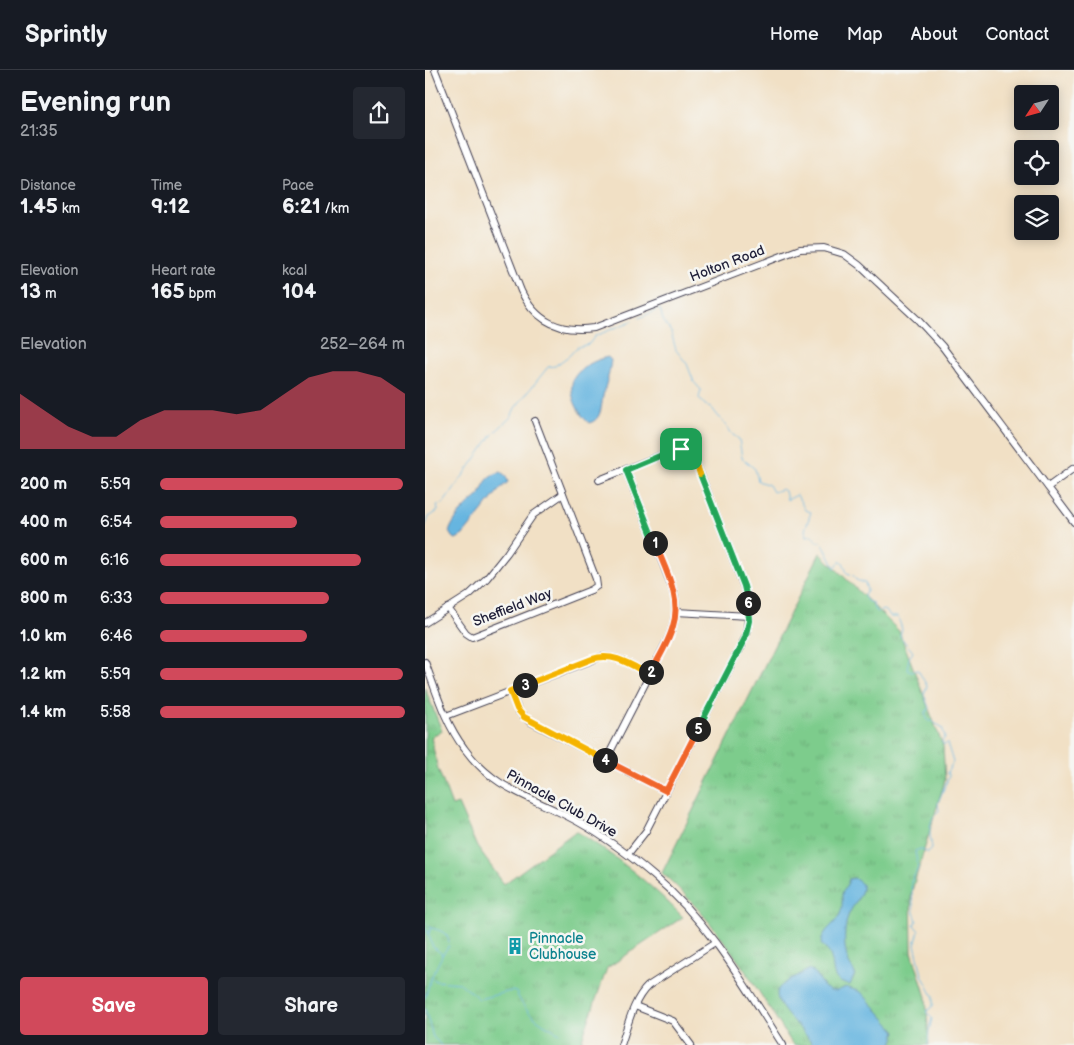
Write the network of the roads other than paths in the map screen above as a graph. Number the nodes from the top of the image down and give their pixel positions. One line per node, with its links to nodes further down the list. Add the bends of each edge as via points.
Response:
1 (435, 70): 6 (street, Holton Road, via 521,291 540,316 568,329 594,328 800,249 836,251 859,265 935,338)
2 (535, 422): 7 (street)
3 (1074, 468): 6 (street)
4 (626, 470): 5 (street); 10 (street, via 672,587); 11 (street, via 674,450 688,450 744,586)
5 (599, 480)
6 (1049, 487): 8 (street, Holton Road)
7 (563, 494): 9 (street, via 533,516 487,578); 9 (street, Sheffield Way, via 596,579 595,587 472,637)
8 (1074, 522)
9 (448, 608): 12 (street)
10 (676, 612): 11 (street); 14 (street, via 672,632)
11 (749, 616): 18 (street, via 745,638)
12 (425, 623)
13 (425, 662): 16 (street, Pinnacle Club Drive)
14 (650, 675): 15 (street, via 618,659 603,656); 17 (street)
15 (510, 691): 16 (street); 17 (street, via 517,709 529,721)
16 (446, 716): 19 (street, Pinnacle Club Drive, via 463,748 496,781 567,816)
17 (607, 760): 18 (street)
18 (666, 791): 19 (street, via 646,831)
19 (628, 854): 20 (street, Pinnacle Club Drive, via 683,904)
20 (715, 943): 21 (street, via 648,986); 24 (street, Pinnacle Club Drive)
21 (635, 1006): 22 (street); 23 (street, via 673,1021)
22 (621, 1045)
23 (691, 1045)
24 (783, 1045)

